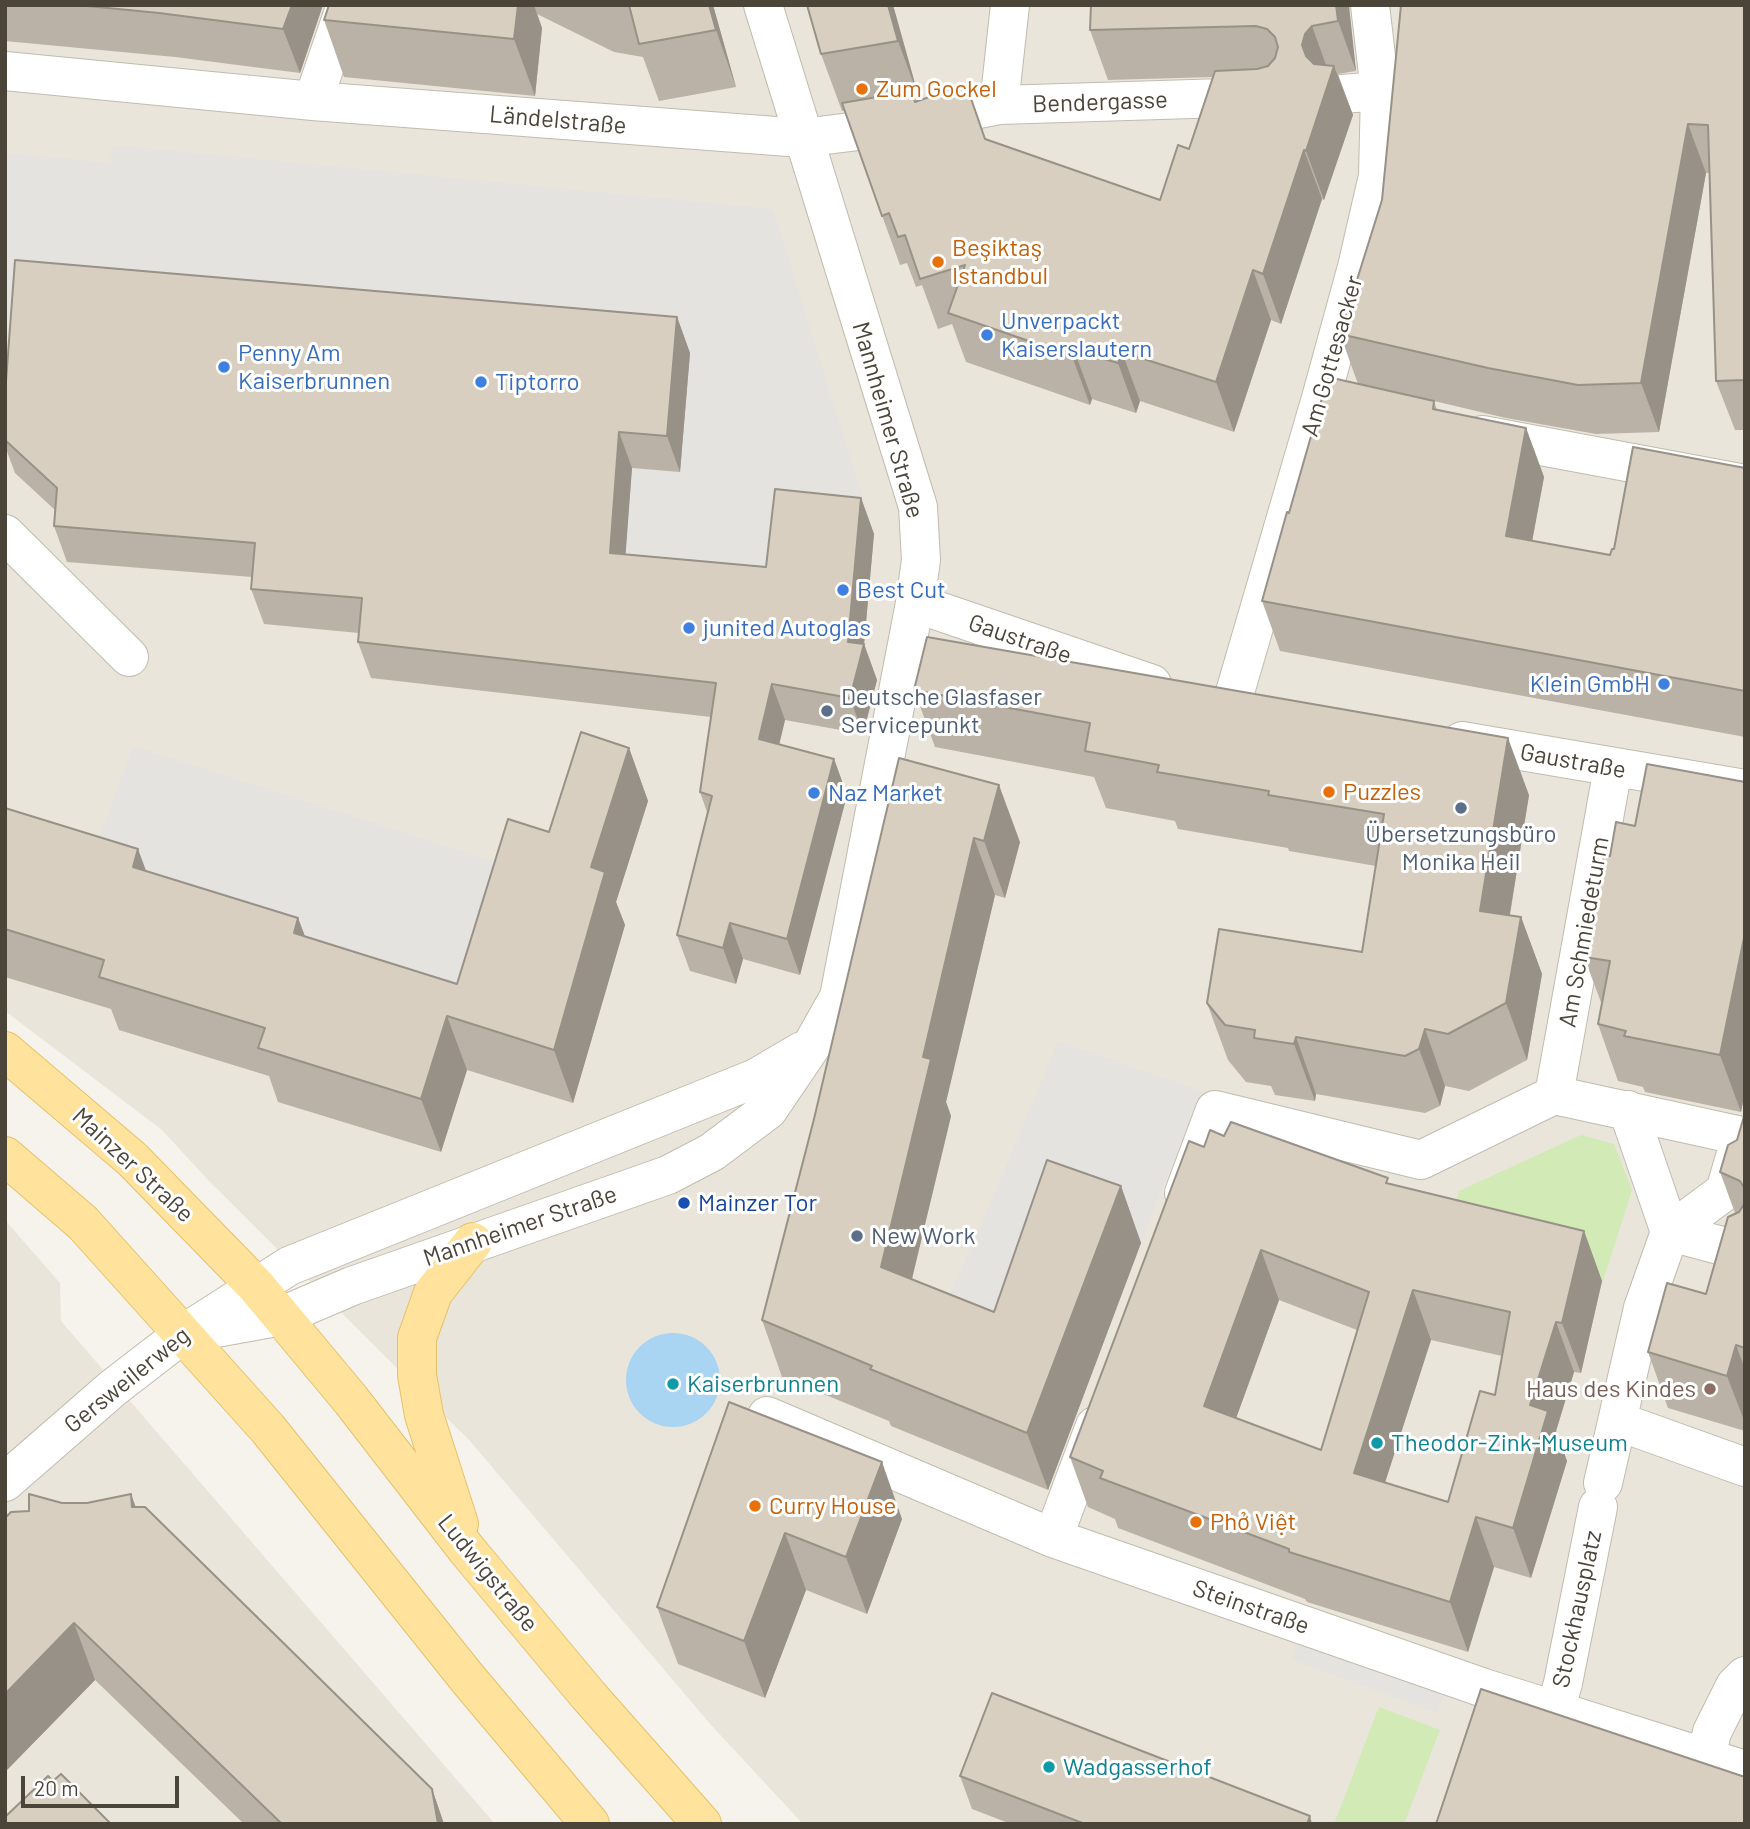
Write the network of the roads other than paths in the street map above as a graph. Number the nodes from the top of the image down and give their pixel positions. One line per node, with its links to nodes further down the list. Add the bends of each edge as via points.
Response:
1 (346, 5): 9 (street)
2 (762, 5): 11 (street, Mannheimer Straße)
3 (1010, 5): 10 (street)
4 (1370, 5): 6 (street, Am Gottesacker)
5 (5, 71): 9 (street, Ländelstraße)
6 (1380, 91): 7 (street); 12 (street, Am Gottesacker, via 1378,176)
7 (1342, 94)
8 (1274, 97): 10 (street, Bendergasse)
9 (313, 101): 11 (street, Ländelstraße)
10 (999, 105): 11 (street, Bendergasse)
11 (802, 138): 17 (street, Mannheimer Straße, via 918,506 921,560)
12 (1321, 398): 13 (street); 19 (street, Am Gottesacker)
13 (1360, 407)
14 (1450, 428): 15 (street)
15 (1745, 484)
16 (5, 534): 18 (street)
17 (915, 603): 19 (street, Gaustraße, via 1161,687); 24 (street, Mannheimer Straße, via 839,997)
18 (129, 657)
19 (1205, 694): 20 (street, Gaustraße)
20 (1273, 706)
21 (1423, 734): 22 (street, Gaustraße)
22 (1613, 768): 23 (street, Gaustraße); 26 (street, Am Schmiedeturm)
23 (1745, 789)
24 (812, 1045): 32 (street, Mannheimer Straße, via 768,1110 712,1152 668,1175); 34 (street, Mannheimer Straße, via 756,1078 355,1237)
25 (5, 1051): 34 (main road, Mainzer Straße, via 132,1158)
26 (1554, 1095): 27 (street); 30 (street, via 1421,1160 1215,1110)
27 (1628, 1110): 28 (street); 31 (street)
28 (1743, 1134): 31 (street, via 1725,1191)
29 (5, 1156): 36 (main road, via 83,1223)
30 (1171, 1226)
31 (1670, 1232): 33 (street); 39 (street, Stockhausplatz, via 1643,1308)
32 (473, 1242): 35 (street, Mannheimer Straße); 43 (main road, via 433,1293 417,1338 424,1415)
33 (1745, 1252)
34 (256, 1286): 35 (main road, Mainzer Straße); 36 (street, Gersweilerweg)
35 (282, 1316): 36 (street, Mannheimer Straße); 43 (main road, Ludwigstraße)
36 (183, 1334): 41 (street, Gersweilerweg); 50 (main road, via 268,1429)
37 (1107, 1395): 42 (street)
38 (767, 1416): 42 (street, Steinstraße)
39 (1617, 1421): 40 (street); 46 (street, Stockhausplatz)
40 (1745, 1467)
41 (5, 1482)
42 (1053, 1538): 45 (street, Steinstraße)
43 (467, 1550): 51 (main road, Ludwigstraße)
44 (1745, 1676): 48 (street, via 1735,1686 1712,1732)
45 (1484, 1688): 46 (street, Steinstraße); 47 (street)
46 (1555, 1711): 48 (street, Steinstraße)
47 (1471, 1725)
48 (1706, 1758): 49 (street, Steinstraße)
49 (1745, 1770)
50 (590, 1824)
51 (702, 1824)

